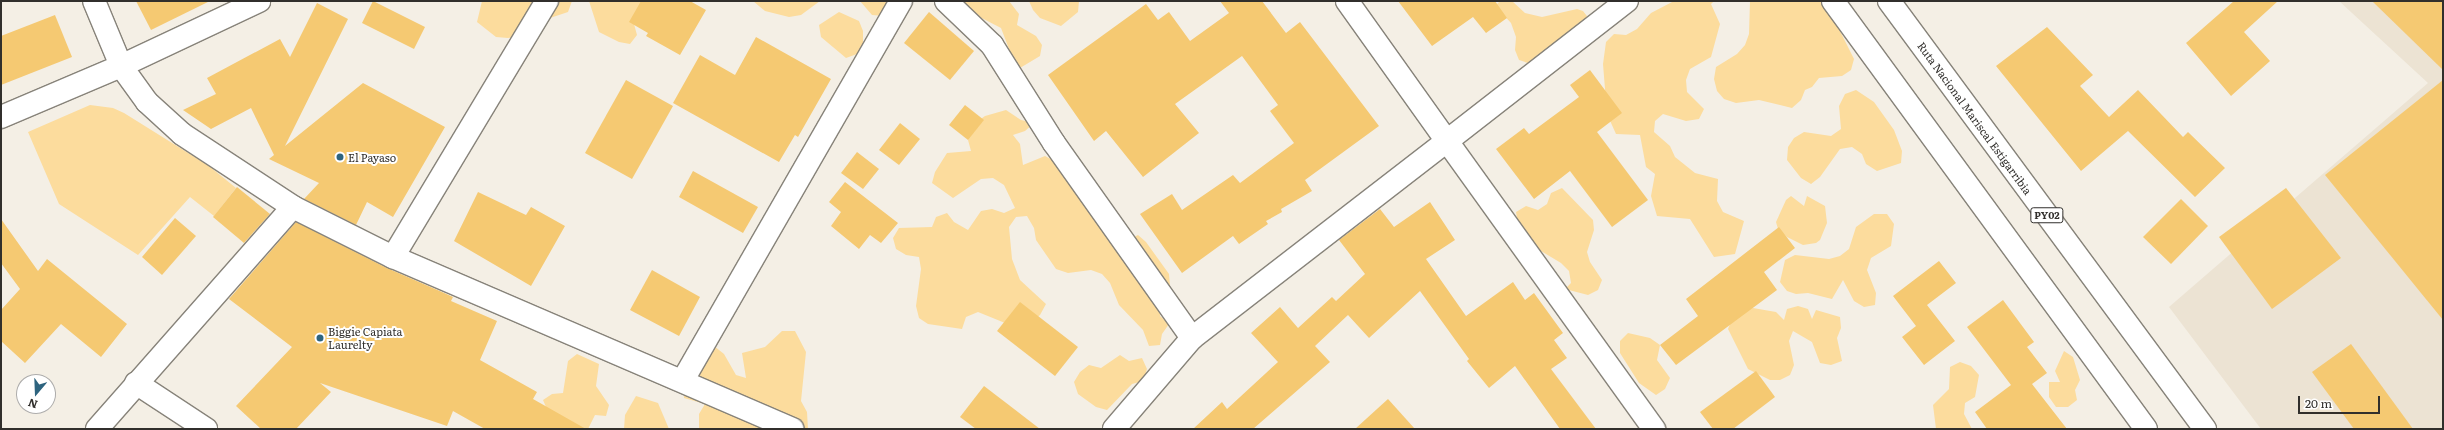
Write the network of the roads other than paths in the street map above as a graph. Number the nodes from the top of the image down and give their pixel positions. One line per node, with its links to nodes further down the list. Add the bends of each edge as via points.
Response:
1 (94, 1): 10 (main road)
2 (259, 1): 10 (main road)
3 (547, 1): 14 (main road)
4 (901, 1): 16 (main road)
5 (946, 1): 15 (main road, via 992,45 1054,143)
6 (1348, 1): 12 (main road)
7 (1627, 1): 12 (main road)
8 (1833, 1): 23 (main road)
9 (1889, 1): 24 (main road, Ruta Nacional Mariscal Estigarribia / PY02)
10 (121, 66): 11 (main road); 13 (main road, via 147,102 182,134)
11 (1, 118)
12 (1447, 141): 15 (main road); 22 (main road)
13 (293, 207): 14 (main road); 17 (main road)
14 (393, 257): 16 (main road)
15 (1192, 338): 21 (main road)
16 (683, 380): 20 (main road)
17 (136, 384): 18 (main road); 19 (main road)
18 (97, 429)
19 (206, 429)
20 (793, 429)
21 (1114, 429)
22 (1654, 429)
23 (2146, 429)
24 (2204, 429)

